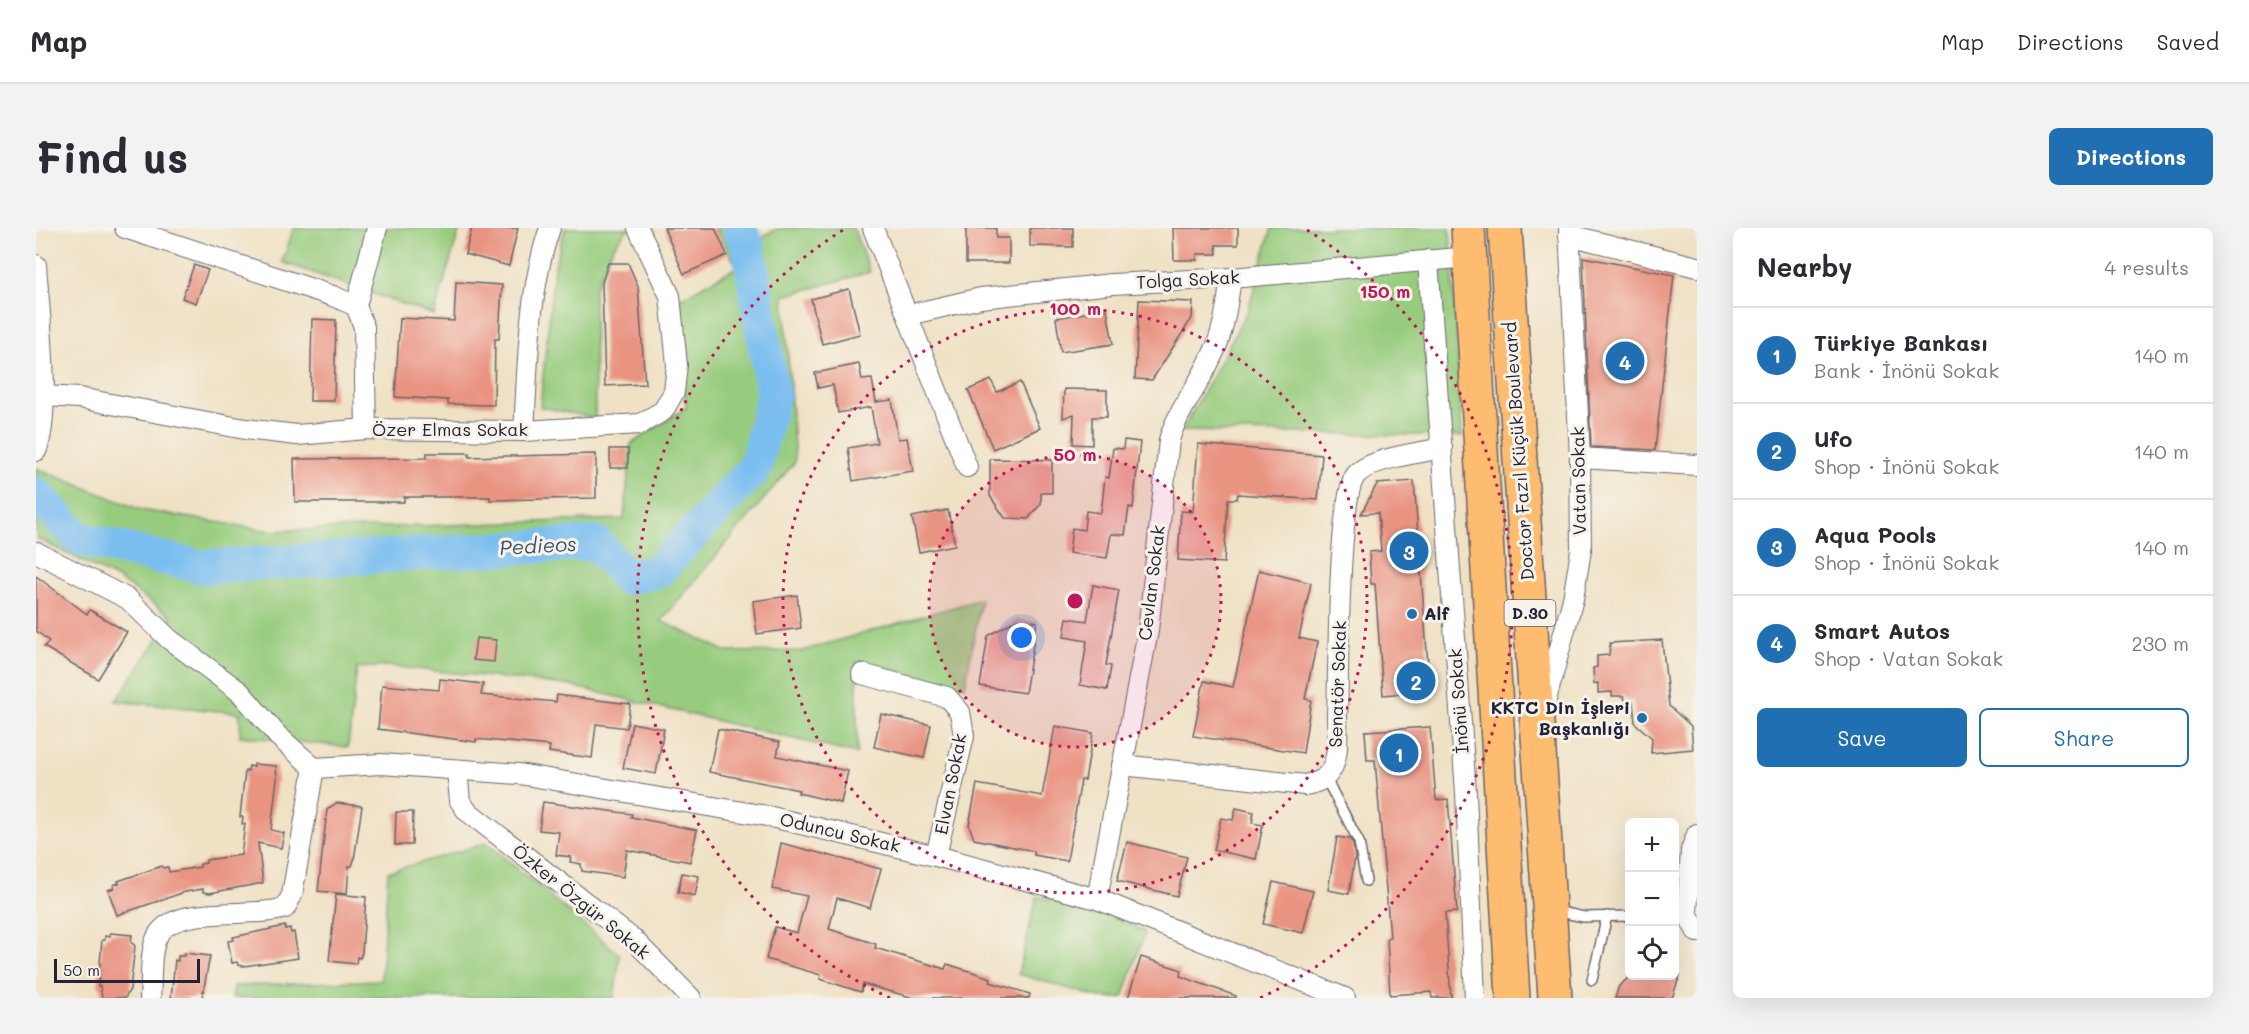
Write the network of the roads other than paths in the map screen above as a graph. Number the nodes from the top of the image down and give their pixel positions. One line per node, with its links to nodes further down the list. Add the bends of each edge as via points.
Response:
1 (125, 228): 8 (street)
2 (377, 228): 15 (street)
3 (550, 228): 19 (street, via 541,253 528,356)
4 (638, 228): 19 (street, Özer Elmas Sokak, via 670,296 677,365 674,392 663,411 640,424)
5 (873, 228): 16 (street)
6 (1505, 228): 27 (highway, Doctor Fazıl Küçük Boulevard / D.30)
7 (1569, 231): 12 (street); 22 (street, Vatan Sokak)
8 (183, 237): 15 (street)
9 (1469, 243): 10 (street, Tolga Sokak); 46 (highway, Doctor Fazıl Küçük Boulevard / D.30)
10 (1428, 260): 13 (street, Tolga Sokak); 20 (street, İnönü Sokak)
11 (36, 265): 14 (street)
12 (1697, 267)
13 (1231, 278): 16 (street, Tolga Sokak, via 1112,284 981,298); 28 (street, Cevlan Sokak, via 1220,339 1174,421 1169,440 1148,631)
14 (37, 289): 17 (street)
15 (356, 306): 18 (street, via 364,327)
16 (908, 315): 24 (street)
17 (43, 396): 18 (street, Özer Elmas Sokak, via 79,398 297,435); 21 (street, via 43,430)
18 (366, 429): 19 (street, Özer Elmas Sokak)
19 (524, 431)
20 (1442, 448): 31 (street, Senatör Sokak, via 1370,464 1355,476 1349,492 1343,529 1337,738 1335,759); 45 (street, İnönü Sokak, via 1466,793)
21 (36, 451)
22 (1580, 458): 23 (street); 27 (street, Vatan Sokak, via 1581,550 1573,599)
23 (1697, 465)
24 (967, 467)
25 (36, 552): 29 (street, via 128,599 169,639 240,692 278,736)
26 (862, 674): 33 (street, Elvan Sokak, via 947,697 960,712 964,736)
27 (1538, 729): 36 (highway, Doctor Fazıl Küçük Boulevard / D.30)
28 (1122, 765): 31 (street, via 1305,785); 35 (street, Cevlan Sokak)
29 (314, 768): 30 (street, Oduncu Sokak, via 381,764); 42 (street, via 292,895 285,908 271,913 186,916 170,923 158,936)
30 (456, 770): 33 (street, Oduncu Sokak, via 519,774 755,813); 43 (street, Özker Özgür Sokak, via 460,801 467,811 634,940)
31 (1326, 777): 34 (lane, via 1359,842)
32 (1697, 834): 37 (street)
33 (936, 856): 35 (street, Oduncu Sokak)
34 (1366, 881)
35 (1097, 899): 44 (street, Oduncu Sokak)
36 (1549, 909): 38 (lane, via 1584,918); 47 (highway, Doctor Fazıl Küçük Boulevard / D.30)
37 (1681, 913): 40 (street)
38 (1607, 916): 39 (lane); 41 (lane)
39 (1625, 916)
40 (1697, 932)
41 (1593, 980)
42 (150, 998)
43 (691, 998)
44 (1345, 998)
45 (1475, 998)
46 (1513, 998)
47 (1555, 998)

